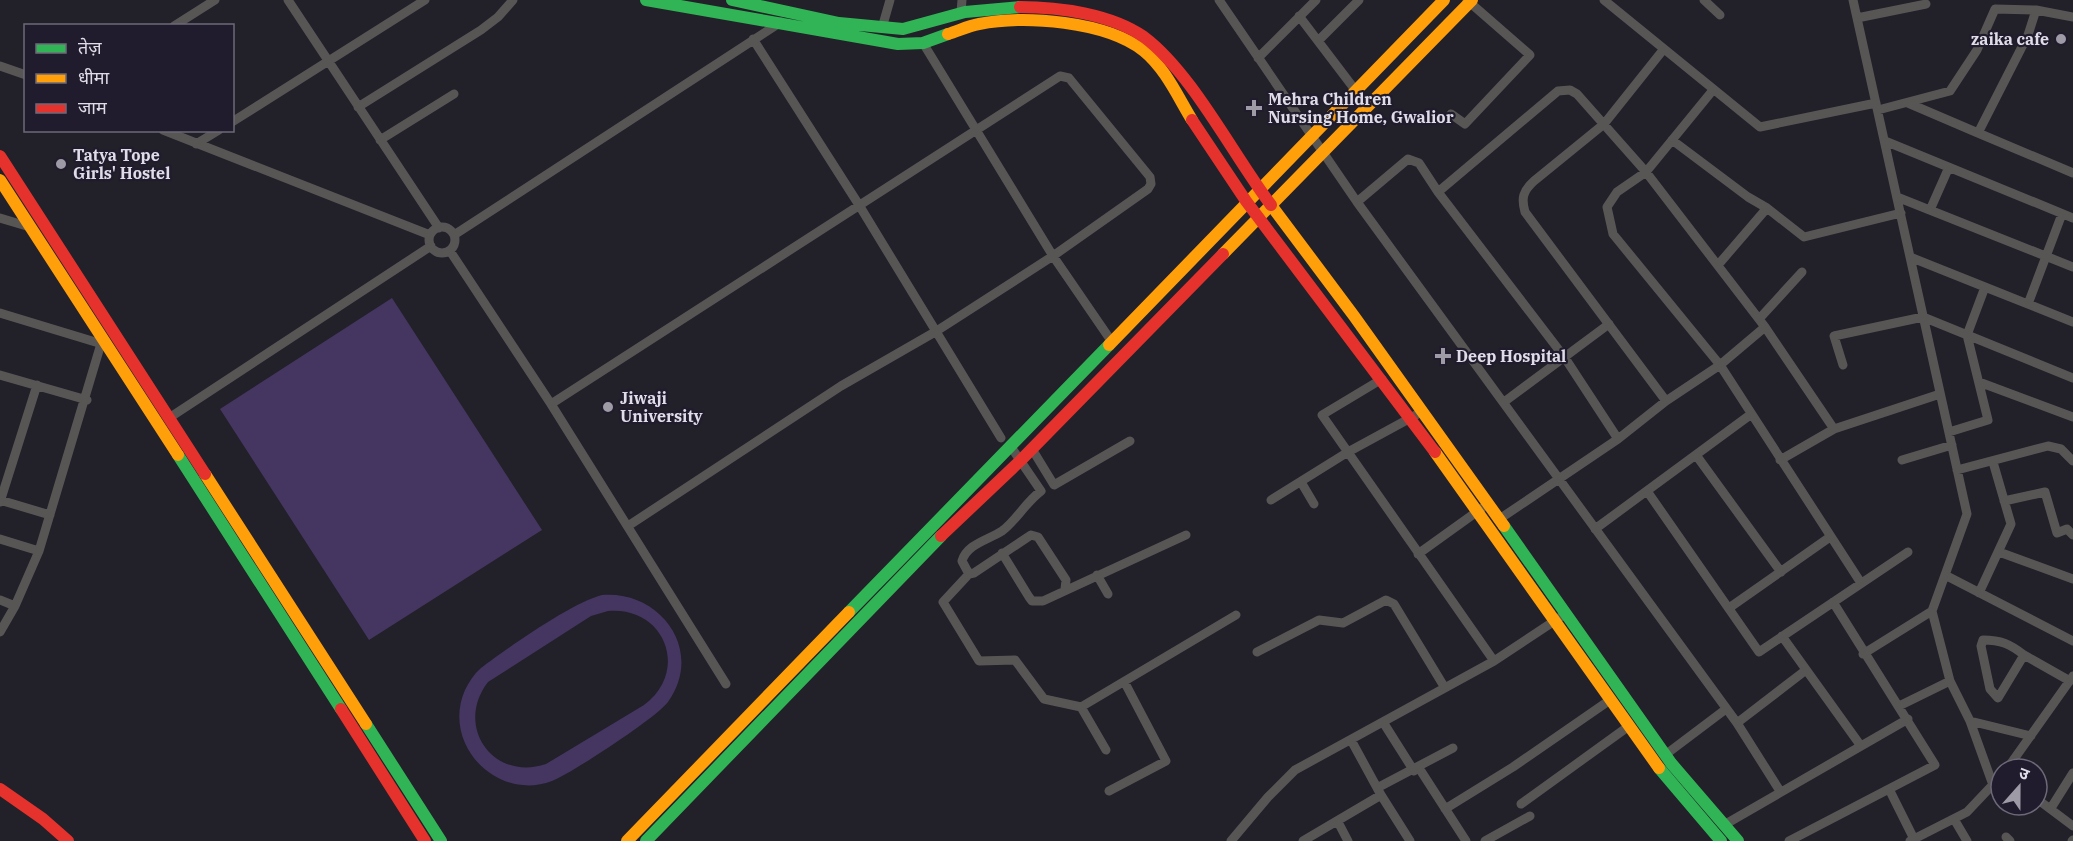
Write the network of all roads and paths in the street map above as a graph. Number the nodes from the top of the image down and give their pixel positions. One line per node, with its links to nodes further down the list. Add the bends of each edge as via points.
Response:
1 (215, 0): 28 (street)
2 (288, 0): 37 (street)
3 (425, 0): 37 (street)
4 (513, 0): 45 (street, via 481,30)
5 (645, 0): 24 (main road)
6 (732, 0): 16 (main road)
7 (890, 0): 29 (street)
8 (1232, 0): 17 (street)
9 (1316, 0): 22 (street)
10 (1359, 0): 33 (street)
11 (1444, 0): 41 (main road)
12 (1604, 0): 35 (street)
13 (1704, 0): 21 (street)
14 (1853, 0): 26 (street)
15 (1470, 1): 46 (street, via 1530,55 1465,124); 58 (main road)
16 (763, 3): 24 (street); 29 (main road)
17 (1222, 4): 36 (street)
18 (1926, 4): 26 (street)
19 (962, 6): 25 (main road); 30 (main road, via 1052,9)
20 (2036, 10): 23 (street); 43 (street, via 1995,9 1977,50 1950,91); 52 (street, via 2028,35)
21 (1720, 15)
22 (1299, 16): 33 (street); 36 (street)
23 (2073, 17)
24 (758, 18): 27 (main road)
25 (944, 18): 29 (main road, via 915,28); 31 (main road)
26 (1857, 18): 44 (street)
27 (781, 22): 32 (street); 34 (main road, via 881,42)
28 (177, 24)
29 (882, 28)
30 (1121, 31): 31 (main road, via 1032,19 978,24); 64 (main road, via 1153,42 1170,61); 67 (main road, via 1160,68)
31 (950, 33): 34 (main road)
32 (753, 39): 70 (street); 81 (street)
33 (1318, 41): 41 (street)
34 (923, 43): 49 (street)
35 (1663, 50): 40 (street); 48 (street)
36 (1258, 58): 53 (street)
37 (328, 62): 45 (street); 47 (street)
38 (0, 66): 39 (street)
39 (24, 74)
40 (1713, 90): 44 (street, via 1760,128); 55 (street)
41 (1356, 91): 53 (main road)
42 (454, 94): 54 (street)
43 (1908, 103): 44 (street); 52 (street)
44 (1877, 106): 56 (street)
45 (358, 107): 54 (street)
46 (1451, 114)
47 (234, 121)
48 (1604, 124): 61 (street); 65 (street, via 1577,94 1558,91); 98 (street, via 1533,181 1522,200 1525,212)
49 (974, 131): 70 (street); 84 (street); 84 (street, via 1064,76 1150,177 1148,189)
50 (168, 132): 57 (street)
51 (216, 132): 57 (street)
52 (1978, 133): 62 (street)
53 (1312, 137): 58 (street); 64 (main road)
54 (380, 140): 79 (street)
55 (1672, 140): 61 (street); 71 (street)
56 (1885, 141): 60 (street); 66 (street)
57 (196, 144): 80 (street)
58 (1322, 152): 68 (street); 69 (main road)
59 (0, 156): 119 (main road)
60 (1949, 166): 72 (street); 74 (street)
61 (1646, 172): 87 (street); 104 (street, via 1617,192 1607,207 1613,234)
62 (2073, 172)
63 (0, 180): 78 (main road)
64 (1259, 189): 67 (main road); 69 (main road)
65 (1438, 192): 68 (street, via 1419,163 1407,159); 103 (street)
66 (1897, 198): 72 (street); 73 (street)
67 (1246, 201): 75 (main road); 102 (main road)
68 (1357, 202): 114 (street)
69 (1270, 204): 75 (main road); 91 (main road)
70 (859, 205): 99 (street); 115 (street)
71 (1767, 208): 73 (street, via 1804,237); 87 (street)
72 (1930, 210): 85 (street)
73 (1900, 213): 86 (street)
74 (2061, 214): 77 (street); 85 (street)
75 (1258, 216): 92 (main road); 126 (main road)
76 (0, 218): 78 (street)
77 (2073, 218)
78 (30, 227): 101 (main road)
79 (439, 228): 80 (street); 81 (street)
80 (430, 235): 82 (street)
81 (454, 235): 83 (street)
82 (431, 246): 83 (street, via 441,253); 119 (street)
83 (450, 251): 115 (street)
84 (1053, 256): 99 (street); 102 (street)
85 (2046, 256): 88 (street); 93 (street)
86 (1910, 257): 90 (street); 95 (street)
87 (1718, 265): 97 (street)
88 (2073, 267)
89 (1802, 272): 97 (street)
90 (1985, 287): 93 (street); 100 (street)
91 (1337, 292): 92 (main road); 116 (main road)
92 (1324, 301): 108 (main road)
93 (2028, 304): 96 (street)
94 (0, 313): 101 (street)
95 (1923, 317): 100 (street); 105 (street, via 1834,336); 111 (street)
96 (2073, 322)
97 (1762, 323): 104 (street); 120 (street)
98 (1610, 324): 103 (street); 113 (street)
99 (935, 332): 124 (street); 147 (street, via 841,386)
100 (1967, 334): 107 (street); 109 (street)
101 (103, 340): 112 (street); 222 (main road)
102 (1112, 342): 124 (main road)
103 (1565, 358): 114 (street); 122 (street)
104 (1720, 365): 113 (street); 117 (street)
105 (1843, 365)
106 (0, 375): 110 (street)
107 (2073, 378)
108 (1382, 379): 116 (main road); 127 (street, via 1322,415)
109 (1978, 382): 118 (street); 121 (street, via 1988,420)
110 (37, 386): 112 (street); 141 (street)
111 (1940, 394): 120 (street); 121 (street)
112 (87, 400): 145 (street)
113 (1666, 401): 122 (street)
114 (1504, 402): 135 (street)
115 (551, 404): 147 (street)
116 (1417, 415): 127 (street); 144 (main road)
117 (1750, 415): 128 (street); 130 (street)
118 (2073, 417)
119 (169, 418): 223 (main road)
120 (1834, 429): 130 (street)
121 (1949, 432): 125 (street)
122 (1618, 439): 135 (street)
123 (1130, 441): 137 (street)
124 (1006, 443): 129 (street); 224 (main road)
125 (1952, 445): 131 (street); 134 (street)
126 (1032, 448): 129 (main road); 137 (street)
127 (1348, 452): 136 (street); 157 (street)
128 (1696, 455): 139 (street); 158 (street)
129 (1021, 460): 138 (street); 225 (main road, via 955,521)
130 (1780, 460): 151 (street)
131 (1902, 460)
132 (2073, 461): 133 (street, via 2061,449 2048,446)
133 (1993, 462): 134 (street); 142 (street)
134 (1957, 470): 161 (street, via 1967,514)
135 (1559, 480): 146 (street); 148 (street)
136 (1300, 482): 140 (street); 143 (street)
137 (1053, 485): 138 (street)
138 (1041, 491): 159 (street, via 1027,501 1004,530 966,552 962,561)
139 (1647, 491): 148 (street); 170 (street)
140 (1271, 500)
141 (0, 501): 145 (street)
142 (2004, 501): 150 (street, via 2045,492 2057,533 2067,529); 155 (street, via 2011,524)
143 (1314, 504)
144 (1483, 508): 146 (main road); 157 (street); 173 (main road)
145 (50, 515): 153 (street)
146 (1498, 520): 173 (main road)
147 (628, 526): 185 (street)
148 (1595, 529): 190 (street)
149 (1186, 535): 160 (street)
150 (2073, 535)
151 (1830, 537): 158 (street); 163 (street)
152 (0, 539): 153 (street)
153 (39, 551): 169 (street)
154 (1908, 552): 163 (street)
155 (1999, 552): 162 (street); 165 (street)
156 (1002, 553): 159 (street); 164 (street, via 1032,601 1043,601); 164 (street, via 1031,535 1038,537 1066,580)
157 (1418, 554): 180 (street)
158 (1781, 572): 170 (street)
159 (969, 574): 189 (street, via 943,602 979,662 1015,660 1044,699)
160 (1097, 575): 164 (street); 166 (street)
161 (1945, 575): 165 (street); 171 (street)
162 (2073, 579)
163 (1861, 583): 168 (street)
164 (1065, 589)
165 (1979, 593): 176 (street)
166 (1108, 594)
167 (0, 600): 169 (street)
168 (1833, 602): 175 (street); 178 (street)
169 (15, 606): 174 (street)
170 (1729, 608): 175 (street, via 1759,652)
171 (1932, 611): 178 (street); 183 (street)
172 (1236, 615): 184 (street)
173 (1560, 617): 180 (street); 187 (main road); 201 (main road)
174 (0, 632)
175 (1782, 636): 181 (street)
176 (2073, 641)
177 (1257, 652): 186 (street, via 1319,620 1344,623 1386,600 1394,604)
178 (1863, 654): 188 (street)
179 (2024, 655): 179 (street, via 2013,672 1998,699 1990,689 1983,640 2010,644); 182 (street)
180 (1494, 661): 186 (street)
181 (1806, 670): 194 (street); 198 (street)
182 (2072, 679): 196 (street)
183 (1950, 681): 188 (street); 192 (street)
184 (1125, 683): 189 (street); 209 (street, via 1166,761)
185 (726, 684)
186 (1445, 688): 193 (street)
187 (1610, 700): 195 (main road); 214 (street)
188 (1899, 706): 191 (street)
189 (1081, 707): 200 (street)
190 (1726, 709): 194 (street); 201 (street)
191 (1908, 719): 198 (street); 207 (street, via 1935,765)
192 (1970, 721): 196 (street); 205 (street)
193 (1383, 722): 197 (street); 203 (street)
194 (1737, 723): 210 (street)
195 (1629, 726): 212 (street); 232 (main road, via 1661,771)
196 (2031, 736): 202 (street)
197 (1351, 740): 211 (street); 226 (street, via 1295,770)
198 (1861, 746): 210 (street)
199 (1453, 748): 203 (street)
200 (1106, 750)
201 (1665, 755): 218 (main road)
202 (2016, 757)
203 (1416, 769): 211 (street); 214 (street)
204 (2073, 772): 213 (street)
205 (1989, 774)
206 (0, 789): 221 (main road)
207 (1889, 789): 220 (street); 234 (street)
208 (1989, 789): 216 (street, via 1967,812)
209 (1109, 791)
210 (1780, 791): 218 (street)
211 (1379, 792): 217 (street); 229 (street)
212 (1521, 804)
213 (2051, 808): 219 (street)
214 (1445, 809): 230 (street)
215 (1530, 816): 231 (street)
216 (1954, 819): 220 (street); 235 (street)
217 (1338, 822): 227 (street); 228 (street)
218 (1724, 825): 233 (main road)
219 (2073, 826)
220 (1913, 840)
221 (68, 841)
222 (425, 841)
223 (441, 841)
224 (627, 841)
225 (646, 841)
226 (1231, 841)
227 (1303, 841)
228 (1348, 841)
229 (1410, 841)
230 (1466, 841)
231 (1485, 841)
232 (1721, 841)
233 (1738, 841)
234 (1789, 841)
235 (1967, 841)

